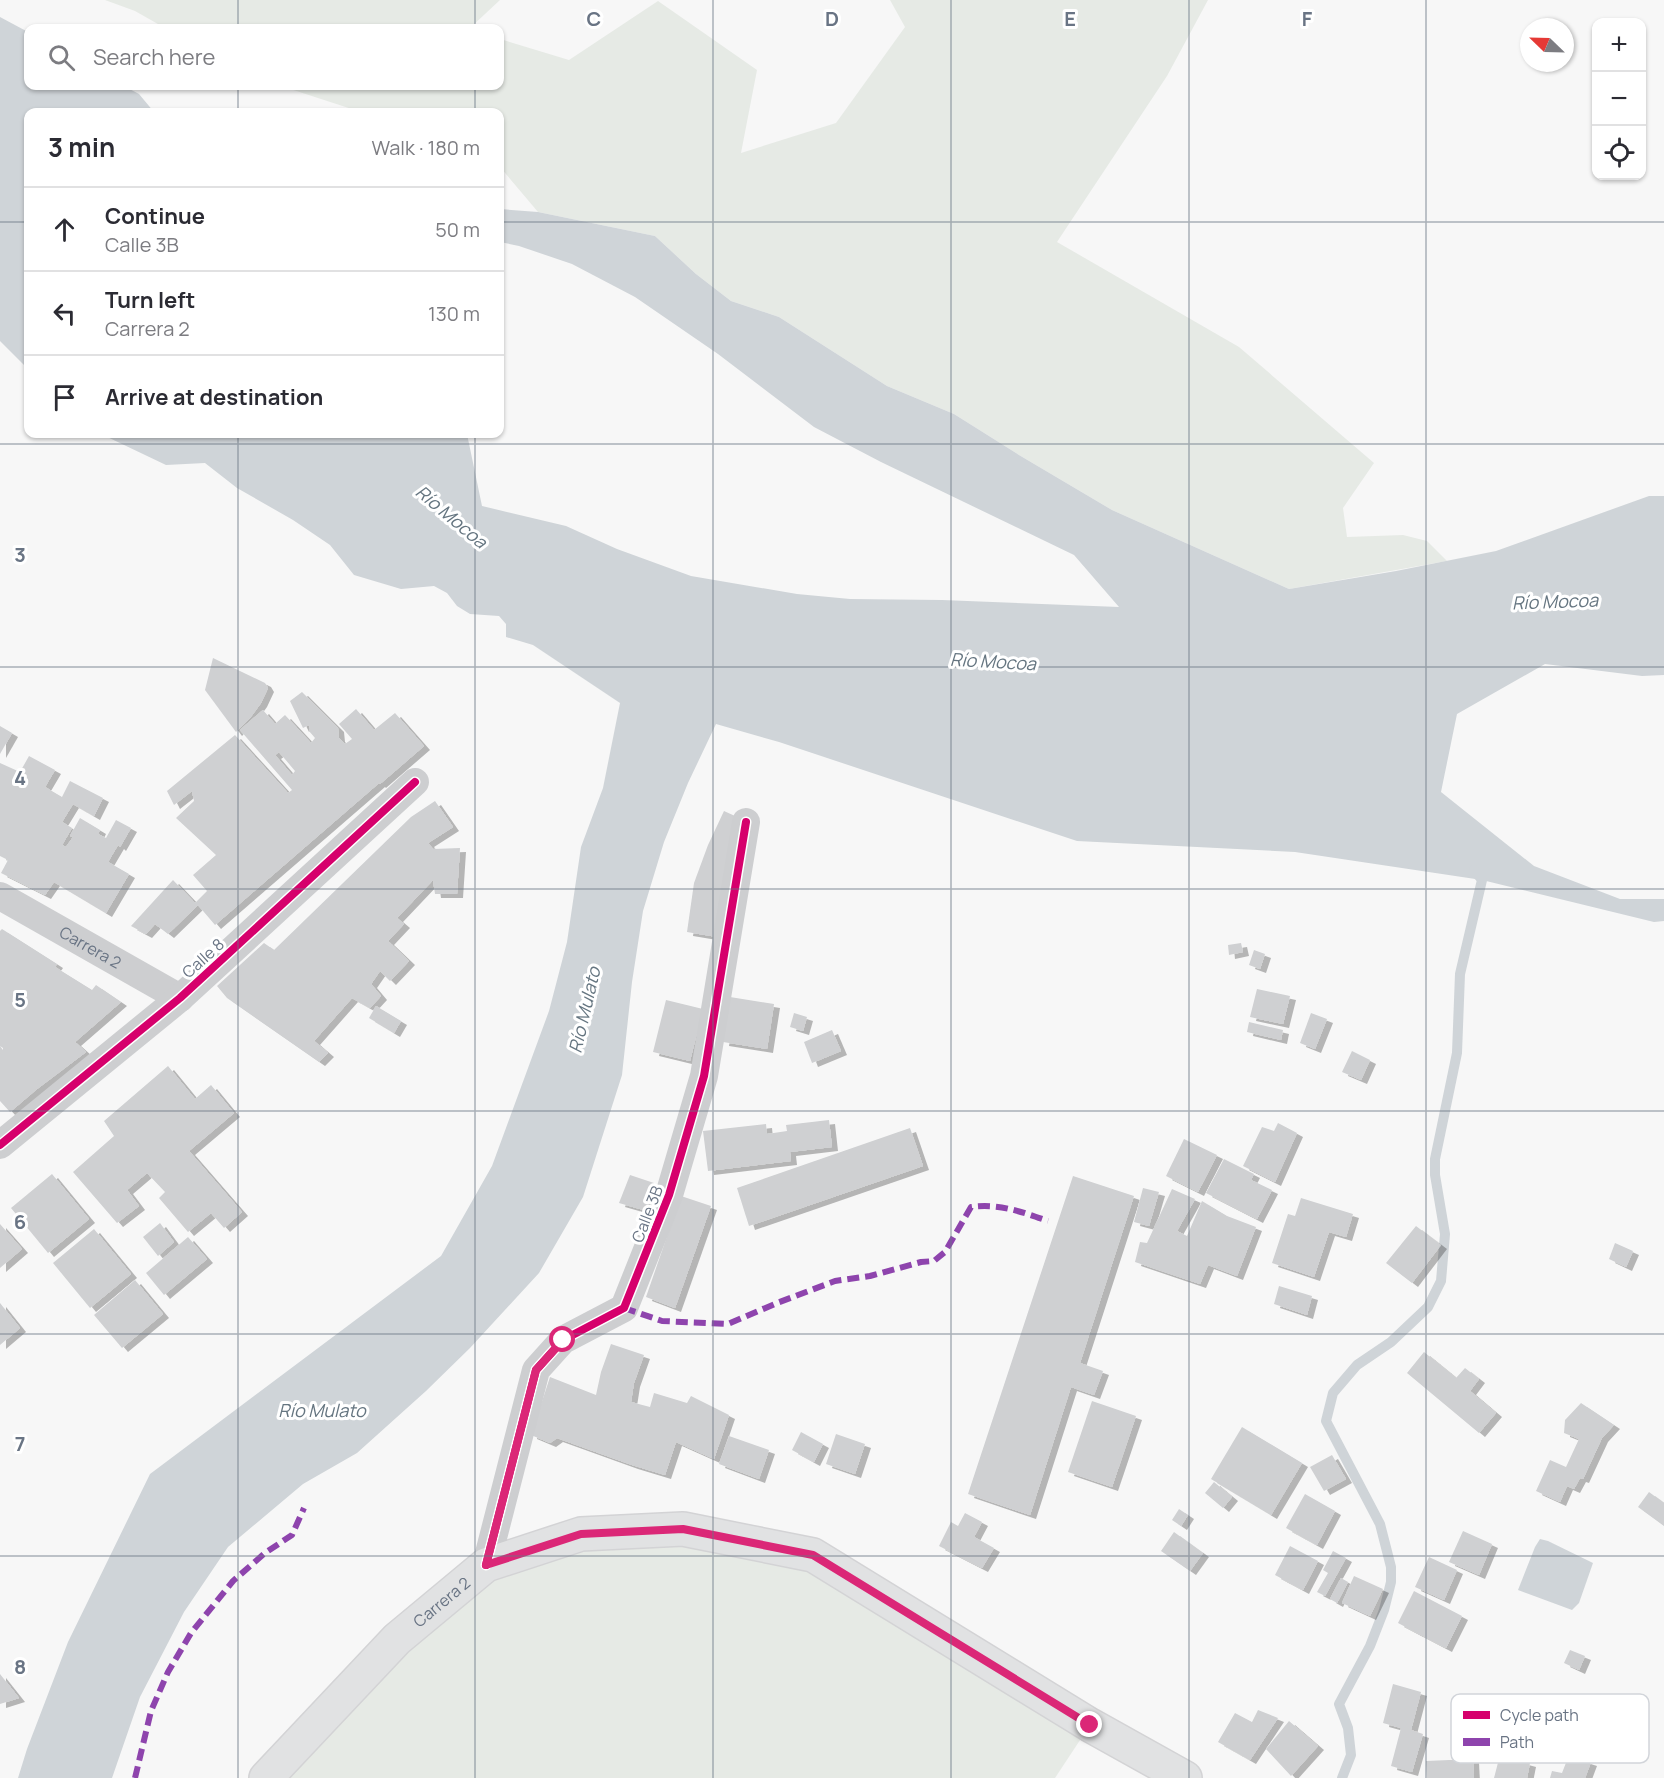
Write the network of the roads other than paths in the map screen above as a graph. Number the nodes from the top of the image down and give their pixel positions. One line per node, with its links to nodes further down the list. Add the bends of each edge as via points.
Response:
1 (415, 782): 4 (street, Calle 8)
2 (746, 822): 6 (street, Calle 3B, via 704,1076 669,1195 624,1308 563,1340 536,1370)
3 (0, 896): 4 (street, Carrera 2)
4 (180, 998): 5 (street, Calle 8)
5 (0, 1145)
6 (486, 1565): 7 (main road, Carrera 2, via 397,1639); 8 (main road, Carrera 2, via 581,1534 683,1529 813,1555 1090,1725)
7 (266, 1778)
8 (1185, 1778)

